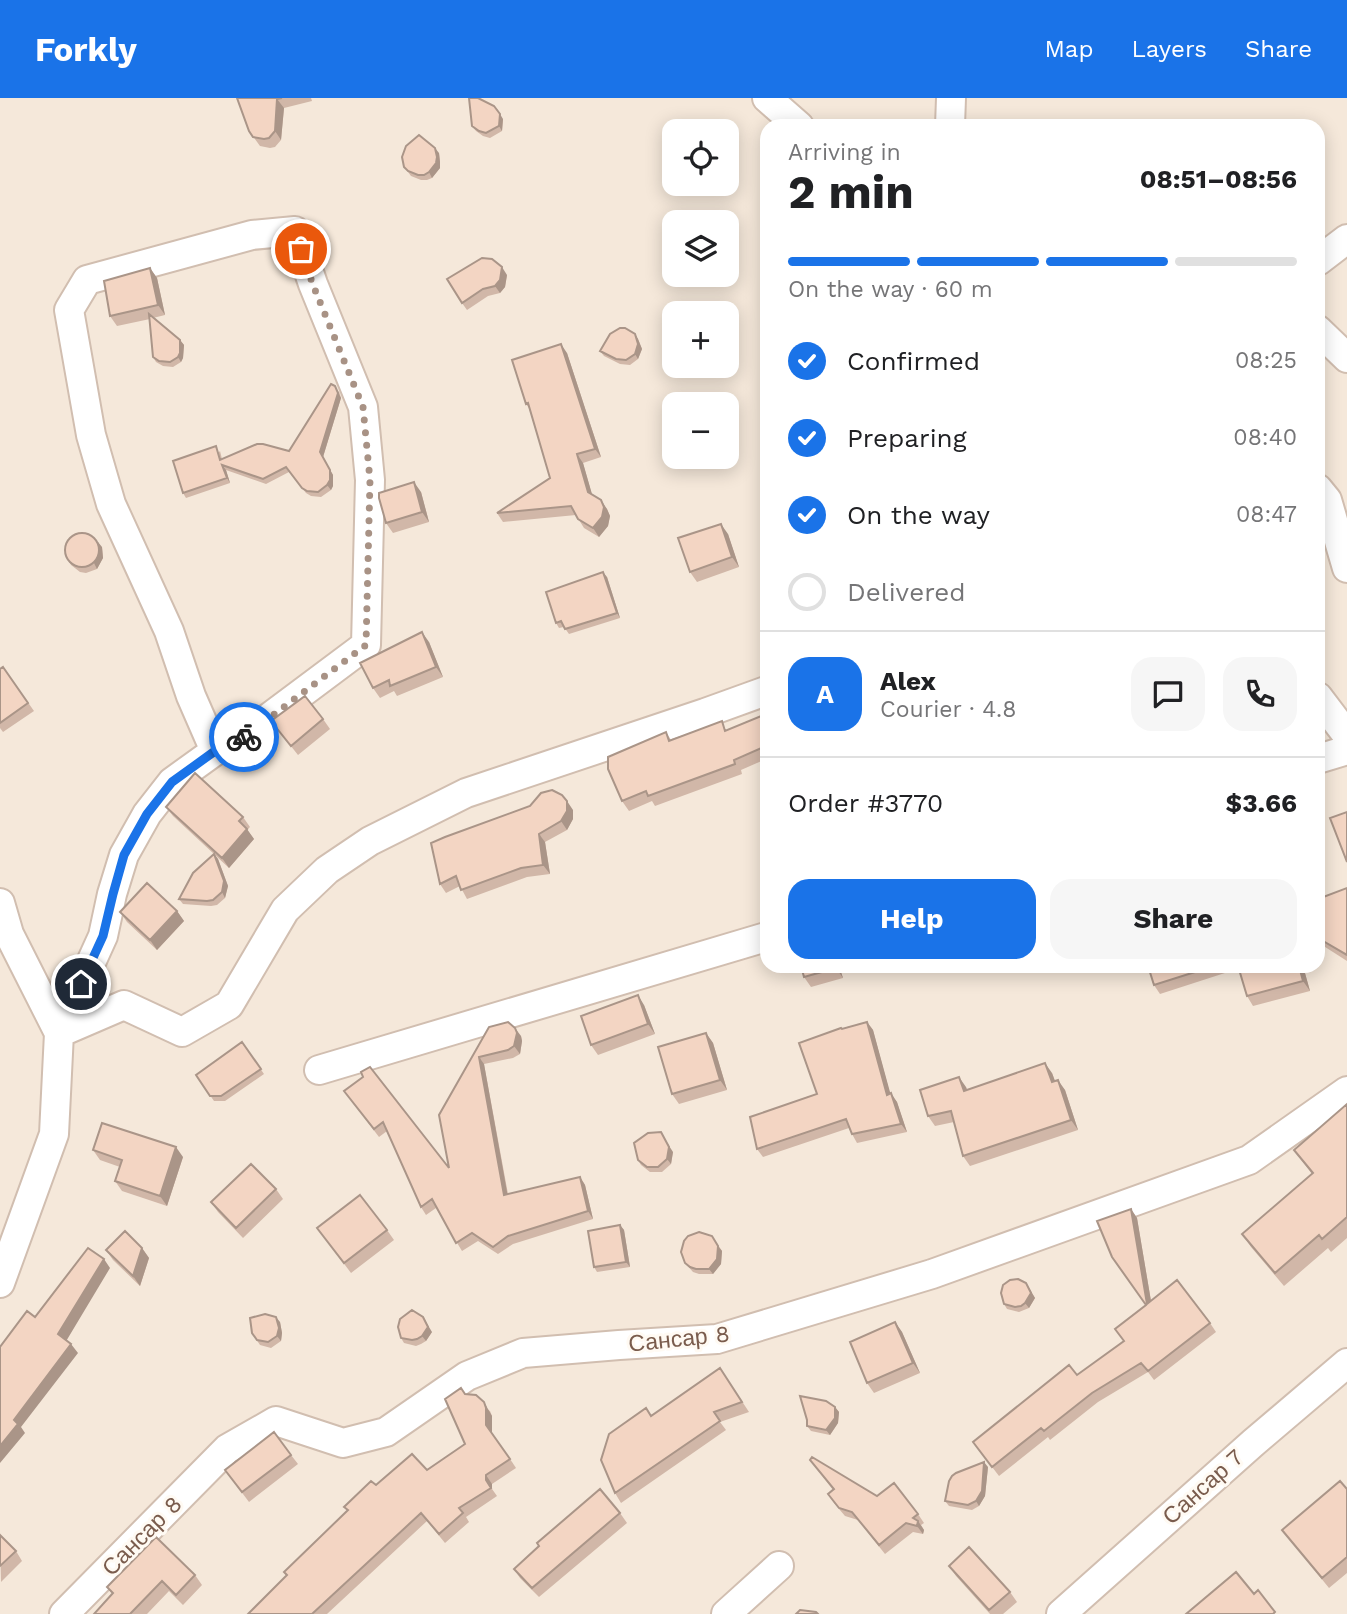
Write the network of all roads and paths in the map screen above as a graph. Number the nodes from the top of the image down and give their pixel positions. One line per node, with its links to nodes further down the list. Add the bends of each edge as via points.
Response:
1 (766, 98): 3 (street)
2 (951, 98): 4 (street)
3 (791, 119)
4 (950, 119)
5 (1347, 239): 6 (street)
6 (1325, 256)
7 (1325, 337): 8 (street)
8 (1347, 358)
9 (1325, 498): 10 (street)
10 (1347, 568)
11 (760, 693): 22 (street, via 466,793 370,841 327,870 285,910 229,1005 182,1032 124,1006)
12 (1325, 706): 14 (street)
13 (1325, 732): 15 (street)
14 (1347, 735)
15 (1347, 743)
16 (1347, 750): 18 (street)
17 (215, 751): 17 (street, via 169,631 111,504 91,435 69,310 87,280 252,235 295,231 363,407 370,480 366,645 235,743); 22 (street, via 172,782 124,855 103,936)
18 (1325, 757)
19 (0, 903): 20 (street)
20 (5, 937): 22 (street)
21 (760, 939): 23 (street)
22 (59, 1033): 25 (street, via 54,1134)
23 (319, 1070)
24 (1347, 1090): 28 (street, Сансар 8, via 1249,1160 932,1273 717,1339 523,1353 467,1376 386,1432 343,1443 276,1421 227,1449)
25 (0, 1283)
26 (1347, 1363): 30 (street, Сансар 7)
27 (779, 1566): 29 (street)
28 (64, 1614)
29 (726, 1614)
30 (1061, 1614)

